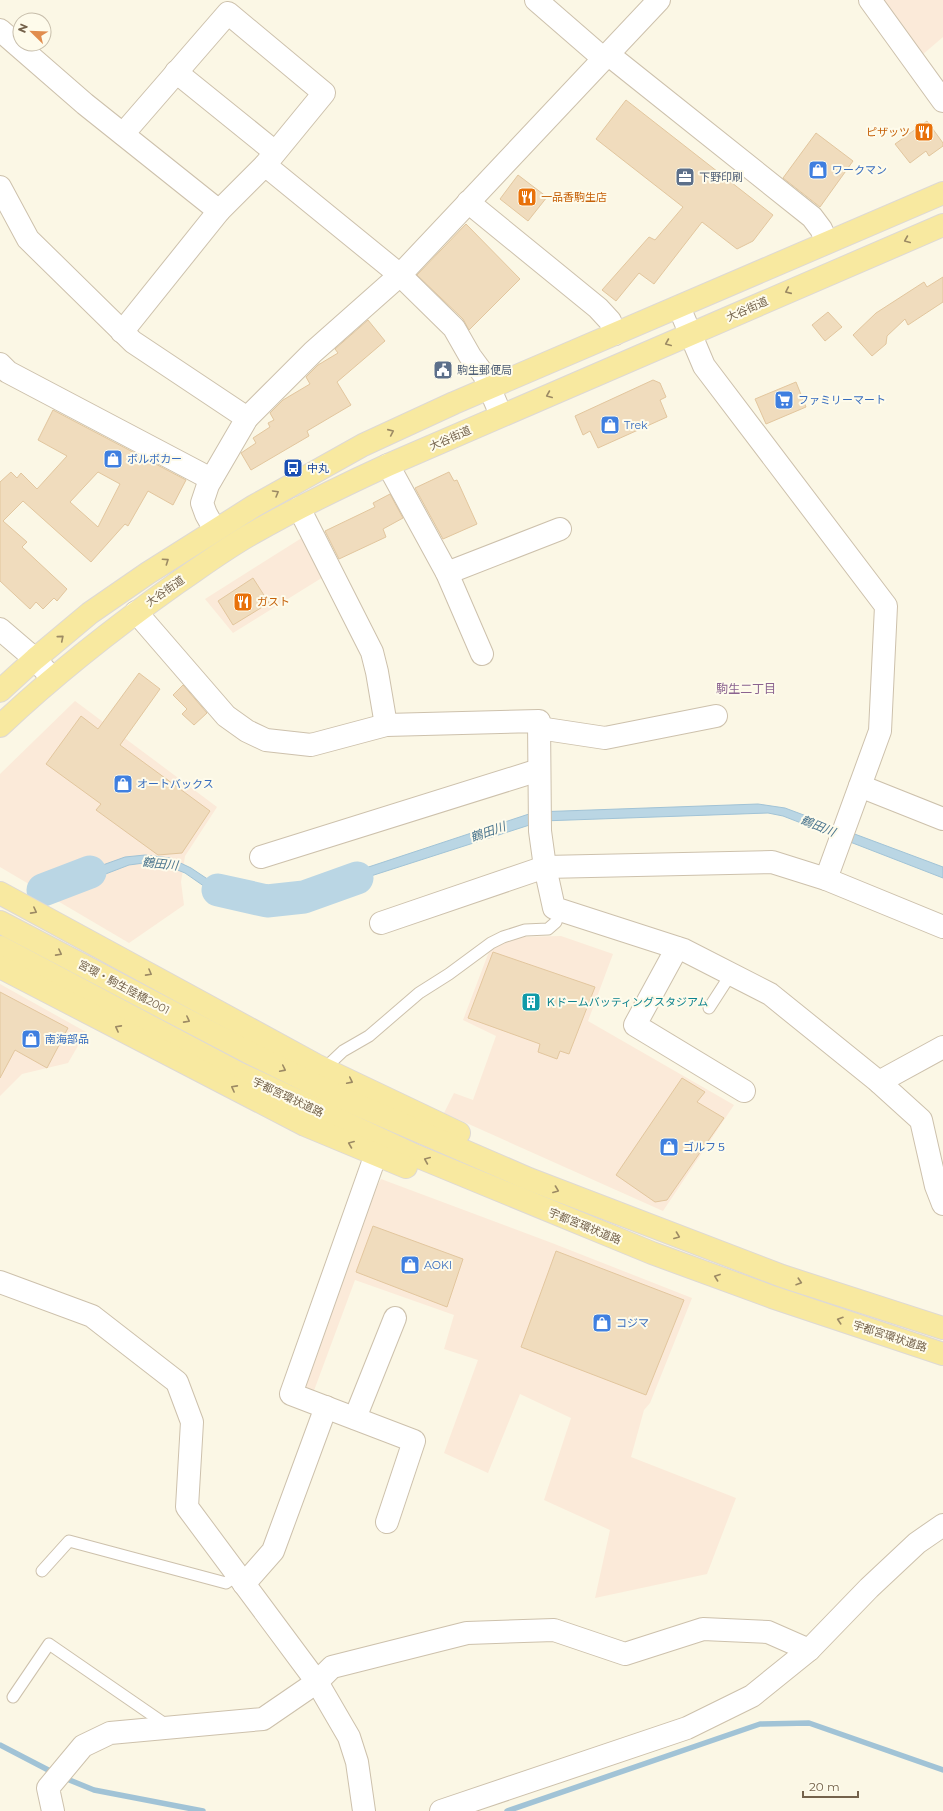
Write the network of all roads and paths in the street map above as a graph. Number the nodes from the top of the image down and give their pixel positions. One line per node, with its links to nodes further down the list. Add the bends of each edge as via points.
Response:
1 (536, 0): 5 (street)
2 (659, 0): 5 (street)
3 (870, 0): 7 (street)
4 (0, 30): 8 (street)
5 (606, 57): 12 (street); 15 (street, via 812,217)
6 (176, 72): 8 (street); 9 (street); 9 (street, via 228,13 324,93)
7 (943, 101)
8 (123, 134): 13 (street)
9 (270, 158): 13 (street); 16 (street)
10 (0, 186): 18 (street, via 28,239)
11 (943, 192): 15 (main road)
12 (468, 202): 16 (street); 19 (street, via 598,308 610,321)
13 (219, 211): 18 (street)
14 (943, 225): 20 (main road, 大谷街道, one-way to 20)
15 (827, 242): 17 (main road)
16 (400, 275): 22 (street, via 454,328 484,374); 24 (street, via 313,352)
17 (679, 307): 19 (main road); 20 (street)
18 (122, 332): 24 (street, via 133,342)
19 (615, 334): 22 (main road)
20 (690, 334): 23 (main road, 大谷街道, one-way to 23); 42 (street, via 704,366 886,606 880,731)
21 (0, 364): 26 (street, via 8,372)
22 (490, 388): 23 (street); 29 (main road, one-way to 22, via 363,445)
23 (502, 416): 25 (main road, 大谷街道)
24 (247, 418): 26 (street)
25 (388, 465): 27 (main road, 大谷街道); 30 (street)
26 (211, 479): 29 (street, via 202,503)
27 (299, 508): 31 (main road, 大谷街道, via 216,555); 38 (street, via 372,652 378,672)
28 (560, 529): 30 (street)
29 (215, 530): 34 (main road, one-way to 29, via 90,613)
30 (446, 573): 33 (street)
31 (136, 612): 35 (main road, 大谷街道); 38 (street, via 226,716 247,731 266,740 311,745)
32 (0, 629): 34 (street)
33 (482, 654)
34 (35, 659): 35 (street); 36 (main road)
35 (52, 678): 39 (main road, 大谷街道)
36 (0, 691)
37 (716, 716): 40 (street, via 605,738)
38 (386, 725): 40 (street, via 539,721)
39 (0, 726)
40 (539, 728): 41 (street)
41 (539, 770): 44 (street); 45 (street, via 540,831)
42 (860, 786): 43 (street); 46 (street)
43 (943, 819)
44 (261, 857)
45 (545, 867): 46 (street, via 772,862); 48 (street, via 554,908); 50 (street)
46 (826, 879): 51 (street)
47 (0, 893): 59 (main road, one-way to 59)
48 (560, 910): 53 (street); 59 (lane, via 556,922 548,929 525,930 491,943 419,992 369,1036 343,1051)
49 (0, 922): 58 (main road, 宮環・駒生陸橋2001, one-way to 58)
50 (382, 923)
51 (943, 928)
52 (0, 948): 60 (main road, 宮環・駒生陸橋2001)
53 (677, 948): 55 (street); 62 (street, via 635,1025)
54 (0, 966): 63 (main road, one-way to 54, via 305,1126)
55 (731, 974): 56 (lane); 61 (street, via 770,994)
56 (709, 1008)
57 (943, 1047): 61 (street)
58 (248, 1052): 65 (main road, 宇都宮環状道路, one-way to 65, via 344,1099)
59 (324, 1069): 65 (main road, one-way to 65, via 463,1135)
60 (238, 1073): 66 (main road, 宇都宮環状道路, one-way to 60, via 407,1152)
61 (879, 1082): 64 (street, via 921,1120)
62 (744, 1091)
63 (376, 1154): 66 (main road, via 438,1180); 72 (street, via 291,1394)
64 (938, 1170): 67 (street)
65 (529, 1179): 70 (main road, 宇都宮環状道路, one-way to 70, via 782,1276)
66 (520, 1200): 71 (main road, 宇都宮環状道路, one-way to 66, via 772,1297 652,1253)
67 (943, 1204)
68 (0, 1282): 77 (street, via 92,1316 177,1382 192,1422 187,1507)
69 (395, 1318): 73 (street)
70 (943, 1328)
71 (943, 1354)
72 (326, 1408): 73 (street); 77 (street, via 273,1551)
73 (355, 1418): 74 (street, via 414,1441)
74 (387, 1522)
75 (943, 1525): 78 (street, via 917,1543)
76 (42, 1571): 77 (lane, via 69,1541 226,1583)
77 (240, 1579): 79 (street)
78 (809, 1650): 79 (street, via 768,1632 703,1629 625,1654 554,1630 467,1633 332,1667); 84 (street, via 752,1696 687,1728)
79 (317, 1682): 81 (street, via 263,1719); 83 (street, via 349,1737 357,1762)
80 (14, 1698): 81 (lane, via 49,1644)
81 (170, 1727): 82 (street, via 110,1733 83,1746 48,1788)
82 (53, 1811)
83 (364, 1811)
84 (441, 1811)

